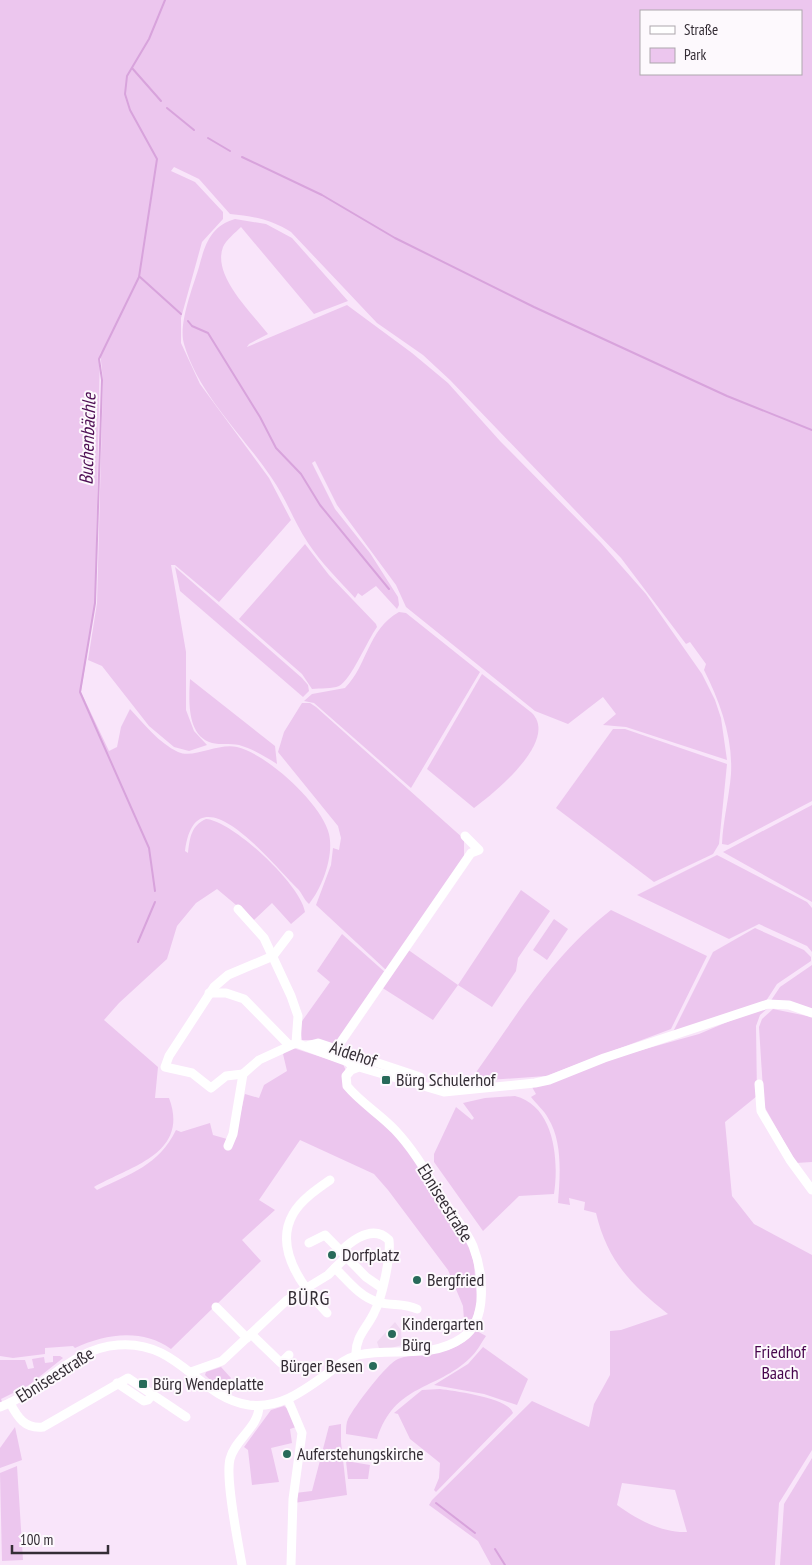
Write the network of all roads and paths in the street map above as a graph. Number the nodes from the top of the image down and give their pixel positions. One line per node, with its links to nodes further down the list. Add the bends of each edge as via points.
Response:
1 (467, 859): 9 (street)
2 (238, 909): 4 (street, via 259,930)
3 (289, 936): 4 (street)
4 (273, 956): 5 (street, via 228,975); 7 (street, via 298,1016)
5 (208, 994): 7 (street, via 226,993 244,999); 11 (street, via 165,1067 192,1073 211,1088 226,1076)
6 (812, 1013): 13 (street, via 768,1004 535,1083 454,1092)
7 (292, 1044): 8 (street); 11 (street, via 259,1060)
8 (306, 1046): 9 (street, Aidehof, via 318,1043); 10 (street, via 348,1062)
9 (336, 1049): 13 (street, Aidehof, via 420,1077)
10 (354, 1068): 13 (street); 28 (street, Ebniseestraße, via 346,1076 347,1086 405,1141 467,1235 476,1256 481,1297 475,1322 464,1338 452,1344 427,1352)
11 (243, 1074): 14 (street)
12 (759, 1084): 16 (street, via 761,1111)
13 (420, 1086)
14 (228, 1146)
15 (330, 1180): 20 (street, via 300,1205 290,1224 288,1248 291,1261)
16 (812, 1190)
17 (309, 1243): 18 (street, via 324,1235)
18 (344, 1254): 19 (street); 21 (street); 21 (street, via 366,1235 374,1232 384,1235 389,1240 390,1249)
19 (335, 1268): 20 (street); 22 (street, via 358,1290)
20 (306, 1288): 25 (street); 26 (street, via 287,1300)
21 (382, 1288): 22 (street)
22 (379, 1303): 24 (street); 28 (street, via 360,1335)
23 (216, 1307): 26 (street)
24 (417, 1309)
25 (327, 1313)
26 (249, 1336): 27 (street, via 280,1363); 29 (street, via 222,1361)
27 (289, 1355)
28 (356, 1356): 30 (street, Ebniseestraße, via 339,1364)
29 (191, 1372): 31 (street, Ebniseestraße, via 147,1346 104,1346 75,1358 29,1394); 32 (street, Ebniseestraße, via 225,1397)
30 (288, 1400): 32 (street, Ebniseestraße); 36 (street, via 302,1433 293,1499)
31 (10, 1403): 33 (street, Ebniseestraße); 34 (street, via 24,1423 43,1427 118,1383 144,1401 152,1394)
32 (259, 1406): 35 (street, via 256,1419 229,1462)
33 (0, 1407)
34 (186, 1416)
35 (242, 1565)
36 (291, 1565)

